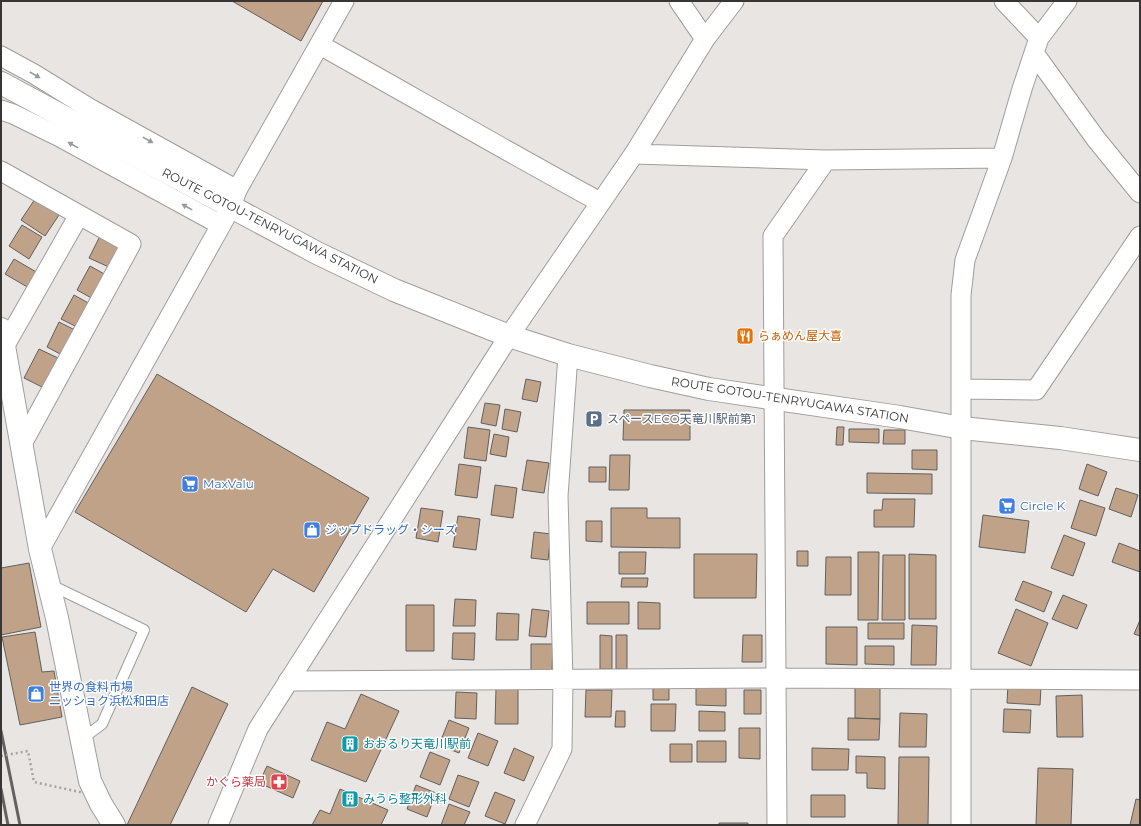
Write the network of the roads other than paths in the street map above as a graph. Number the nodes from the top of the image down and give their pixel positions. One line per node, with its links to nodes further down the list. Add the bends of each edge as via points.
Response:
1 (344, 1): 7 (street)
2 (679, 1): 6 (street)
3 (734, 1): 6 (street)
4 (1004, 1): 8 (street)
5 (1067, 1): 8 (street)
6 (705, 39): 12 (street)
7 (320, 45): 17 (street); 18 (street)
8 (1037, 46): 13 (street); 16 (street, via 1096,139)
9 (1, 56): 18 (street, one-way to 18, via 89,108)
10 (1, 83): 18 (main road, ROUTE GOTOU-TENRYUGAWA STATION)
11 (1, 110): 18 (street, one-way to 11)
12 (634, 154): 14 (street); 17 (street)
13 (1002, 158): 14 (street); 24 (street, via 965,260 961,295)
14 (826, 160): 25 (street, via 773,236)
15 (1, 171): 19 (street)
16 (1140, 194)
17 (600, 202): 21 (street)
18 (227, 206): 21 (main road, ROUTE GOTOU-TENRYUGAWA STATION, via 394,290); 29 (street)
19 (79, 215): 22 (street); 27 (street, via 130,244)
20 (1140, 236): 24 (street, via 1036,390)
21 (508, 336): 23 (main road, ROUTE GOTOU-TENRYUGAWA STATION); 35 (street)
22 (2, 338): 27 (main road)
23 (568, 355): 25 (main road, ROUTE GOTOU-TENRYUGAWA STATION, via 709,389); 32 (street, via 558,496)
24 (962, 389): 26 (street)
25 (774, 399): 26 (main road, ROUTE GOTOU-TENRYUGAWA STATION); 31 (street)
26 (962, 428): 28 (main road, ROUTE GOTOU-TENRYUGAWA STATION, via 1060,438); 33 (street)
27 (22, 444): 29 (main road)
28 (1140, 450)
29 (40, 549): 30 (main road)
30 (49, 584): 36 (main road); 36 (lane, via 144,630 102,724)
31 (775, 678): 32 (street); 33 (street); 40 (street)
32 (563, 680): 35 (street); 39 (street, via 562,749)
33 (962, 680): 34 (street); 41 (street)
34 (1140, 680)
35 (288, 681): 38 (street, via 258,730)
36 (82, 739): 37 (main road, via 90,782)
37 (114, 825)
38 (218, 825)
39 (525, 825)
40 (777, 825)
41 (961, 825)

